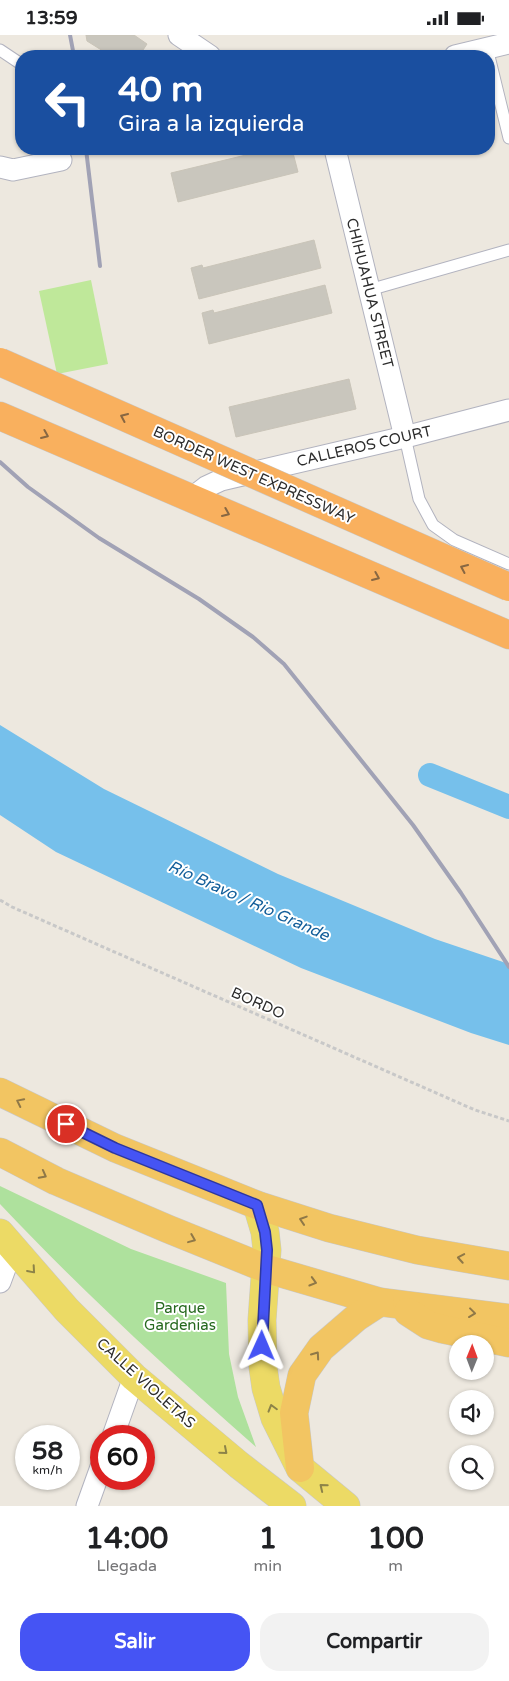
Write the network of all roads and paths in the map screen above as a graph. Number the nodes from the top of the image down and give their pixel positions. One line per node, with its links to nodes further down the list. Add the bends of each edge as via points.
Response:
1 (179, 35): 5 (street)
2 (509, 43): 3 (street)
3 (487, 48): 6 (street)
4 (0, 50): 7 (lane)
5 (201, 50)
6 (479, 50)
7 (15, 60)
8 (495, 81): 9 (lane)
9 (509, 138)
10 (336, 155): 14 (street, CHIHUAHUA STREET)
11 (61, 160): 12 (street, via 13,170)
12 (0, 167)
13 (509, 250): 14 (lane)
14 (369, 290): 18 (street, CHIHUAHUA STREET)
15 (0, 362): 21 (highway, BORDER WEST EXPRESSWAY, one-way to 15, bridge)
16 (509, 410): 18 (street, CALLEROS COURT)
17 (0, 416): 22 (highway, one-way to 22)
18 (405, 437): 19 (street, CALLEROS COURT, via 221,480); 20 (lane, via 420,499 433,525 454,540)
19 (193, 497)
20 (509, 564)
21 (509, 587)
22 (509, 635)
23 (0, 900): 25 (path, BORDO, via 474,1110)
24 (0, 1092): 27 (highway, one-way to 24, via 115,1148)
25 (509, 1121)
26 (0, 1152): 30 (highway, one-way to 30, via 56,1181)
27 (257, 1205): 29 (highway, one-way to 27, via 418,1250 329,1228); 30 (main road, via 265,1232)
28 (4, 1241): 31 (street); 35 (main road, CALLE VIOLETAS, one-way to 35)
29 (509, 1266)
30 (267, 1269): 32 (highway, one-way to 32); 37 (main road, one-way to 30, via 275,1418 266,1388 262,1320)
31 (0, 1282)
32 (388, 1303): 33 (highway, one-way to 33); 34 (highway, via 428,1325); 37 (highway, one-way to 32, via 294,1413 302,1375 320,1348 357,1317)
33 (509, 1318)
34 (509, 1343)
35 (134, 1377): 36 (street); 40 (main road, CALLE VIOLETAS, one-way to 40)
36 (116, 1425)
37 (300, 1468): 41 (main road, one-way to 37)
38 (93, 1490): 39 (street)
39 (87, 1506)
40 (292, 1506)
41 (346, 1506)

